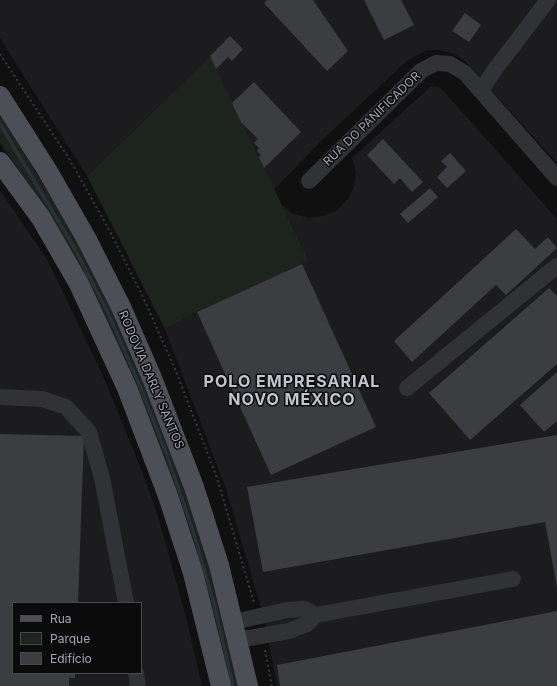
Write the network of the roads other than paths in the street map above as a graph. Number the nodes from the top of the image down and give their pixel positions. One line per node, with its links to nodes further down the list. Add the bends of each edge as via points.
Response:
1 (548, 0): 2 (street)
2 (481, 91): 5 (street, RUA DO PANIFICADOR); 6 (street, RUA DO PANIFICADOR, via 464,73 450,64 436,63 422,71)
3 (0, 96): 12 (main road, RODOVIA DARLY SANTOS, via 67,204 104,272 137,342 194,486 219,565)
4 (0, 162): 15 (main road, RODOVIA DARLY SANTOS, via 41,218 76,278 127,388 168,496 190,565 205,617)
5 (557, 178)
6 (309, 181)
7 (557, 266): 8 (street)
8 (407, 388)
9 (0, 397): 11 (street, via 43,399 66,407 89,432 102,478)
10 (513, 579): 12 (street, via 316,615 307,624 290,631)
11 (126, 602)
12 (236, 631): 16 (main road, RODOVIA DARLY SANTOS)
13 (136, 674): 14 (street)
14 (138, 686)
15 (220, 686)
16 (248, 686)

